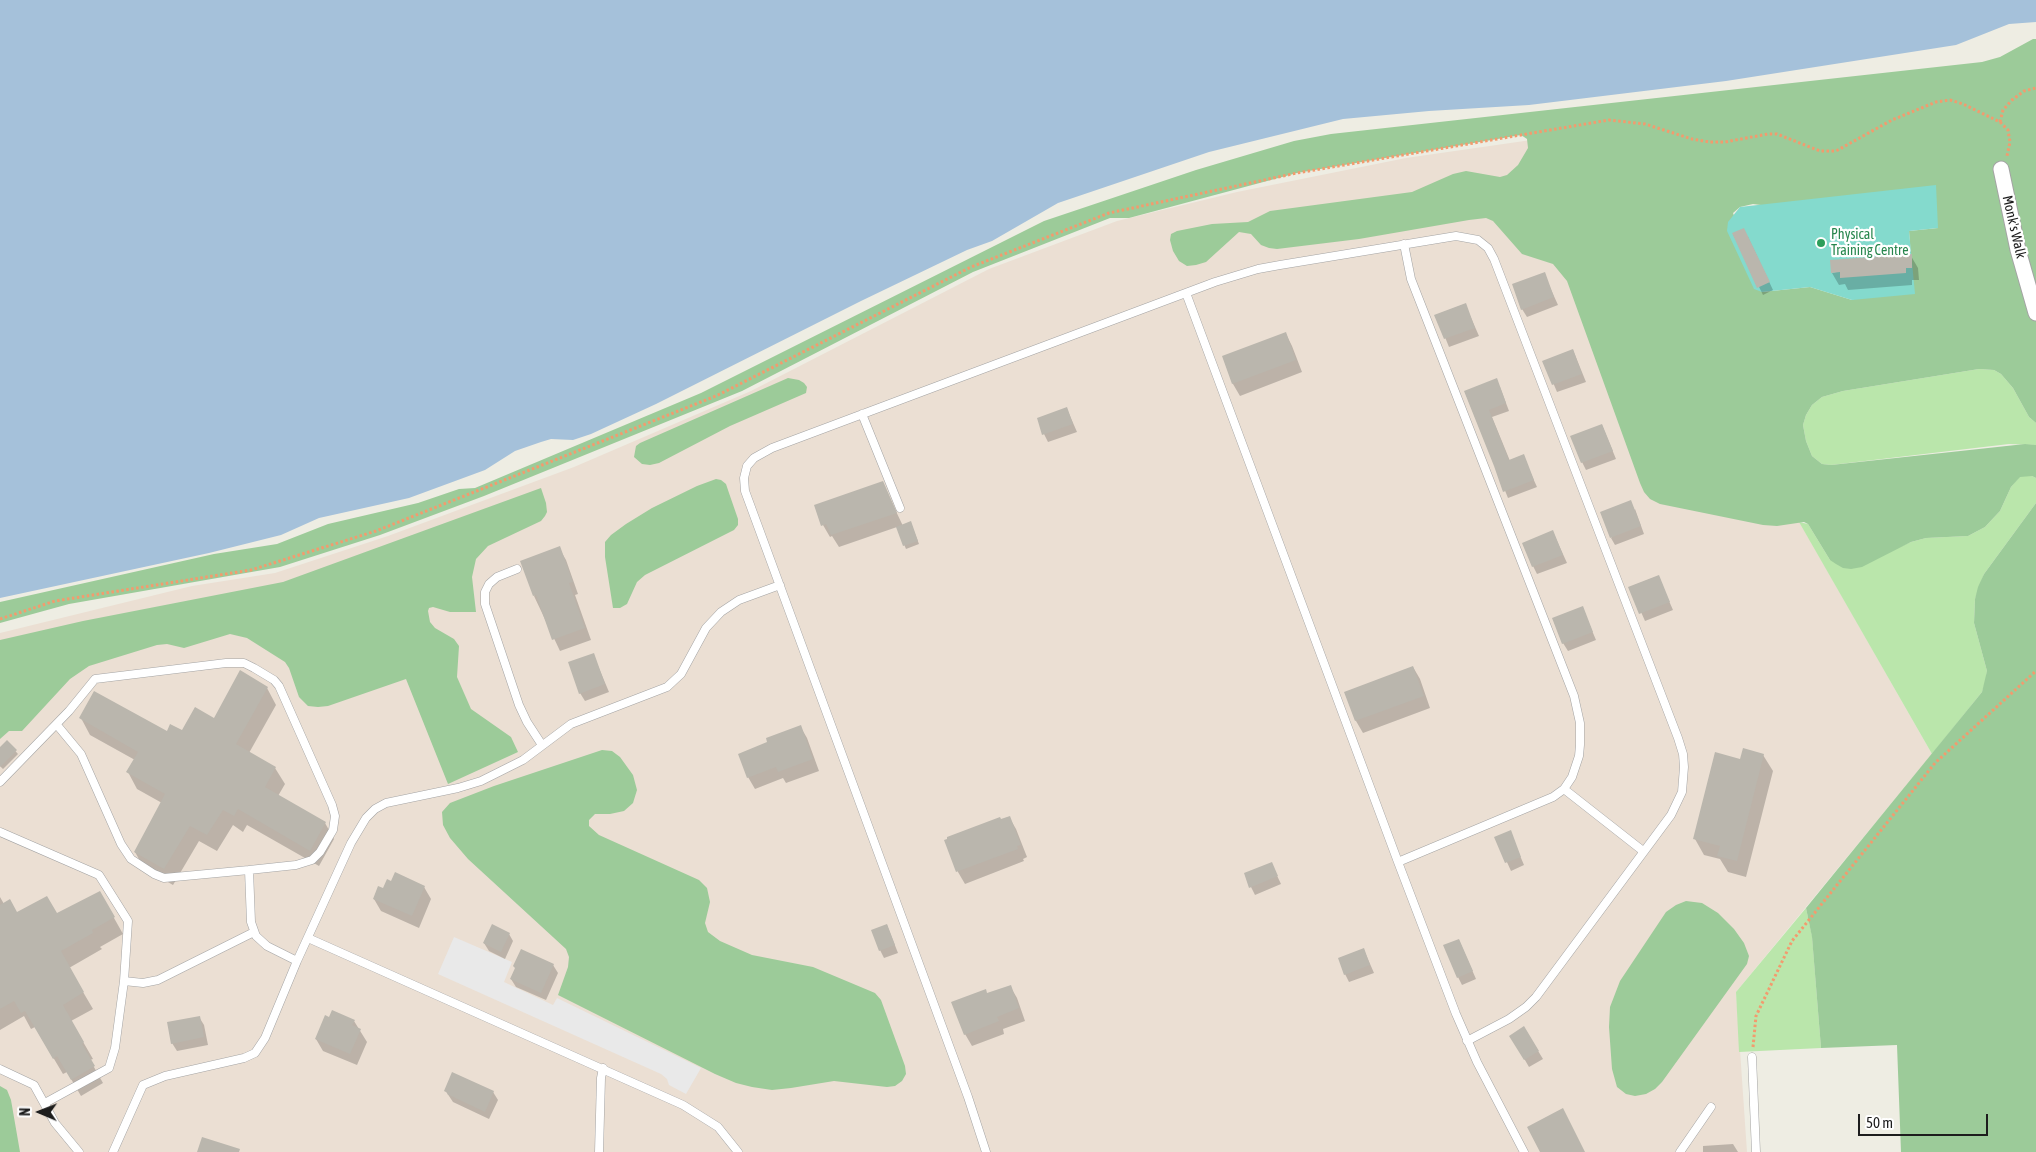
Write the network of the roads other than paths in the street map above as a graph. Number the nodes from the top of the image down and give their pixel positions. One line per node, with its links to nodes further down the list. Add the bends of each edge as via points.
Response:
1 (2001, 169): 4 (street, Monk's Walk, via 2018,250)
2 (1404, 244): 3 (lane, via 1258,269); 12 (lane, via 1411,279 1574,696 1580,723 1579,756 1572,778); 14 (lane, via 1456,236 1471,238 1483,243 1494,258 1683,754 1684,776 1680,797)
3 (1186, 293): 5 (lane); 15 (lane)
4 (2036, 313)
5 (862, 414): 6 (lane); 8 (lane, via 767,450 747,466 745,491)
6 (900, 508)
7 (517, 569): 10 (lane, via 489,584 484,604 524,715)
8 (780, 585): 10 (lane, via 740,600 721,612 702,635 681,674 666,687 571,724); 31 (lane)
9 (57, 725): 11 (lane); 16 (lane, via 81,754 121,844 131,859 164,878); 16 (lane, via 90,682 101,676 241,662 274,680 332,805 335,820 331,834 312,860)
10 (542, 745): 18 (lane, via 508,768 473,784 386,803 375,809 354,838)
11 (0, 782)
12 (1564, 789): 14 (lane); 15 (lane, via 1544,802)
13 (0, 832): 20 (lane, via 99,875 128,920)
14 (1643, 851): 21 (lane, via 1531,1002 1503,1023)
15 (1398, 862): 21 (lane)
16 (249, 870): 17 (lane)
17 (254, 932): 19 (lane, via 264,944); 20 (lane, via 158,980)
18 (308, 938): 19 (lane); 23 (lane)
19 (297, 961): 28 (lane, via 255,1052 247,1057 160,1077 143,1085)
20 (124, 981): 25 (lane, via 115,1048 109,1068)
21 (1467, 1041): 32 (lane)
22 (1752, 1057): 34 (lane)
23 (603, 1068): 29 (lane, via 600,1078); 30 (lane, via 708,1119)
24 (0, 1069): 25 (lane, via 32,1084)
25 (44, 1104): 27 (lane, via 57,1127)
26 (1711, 1107): 33 (lane)
27 (79, 1152)
28 (113, 1152)
29 (599, 1152)
30 (738, 1152)
31 (986, 1152)
32 (1524, 1152)
33 (1680, 1152)
34 (1756, 1152)

